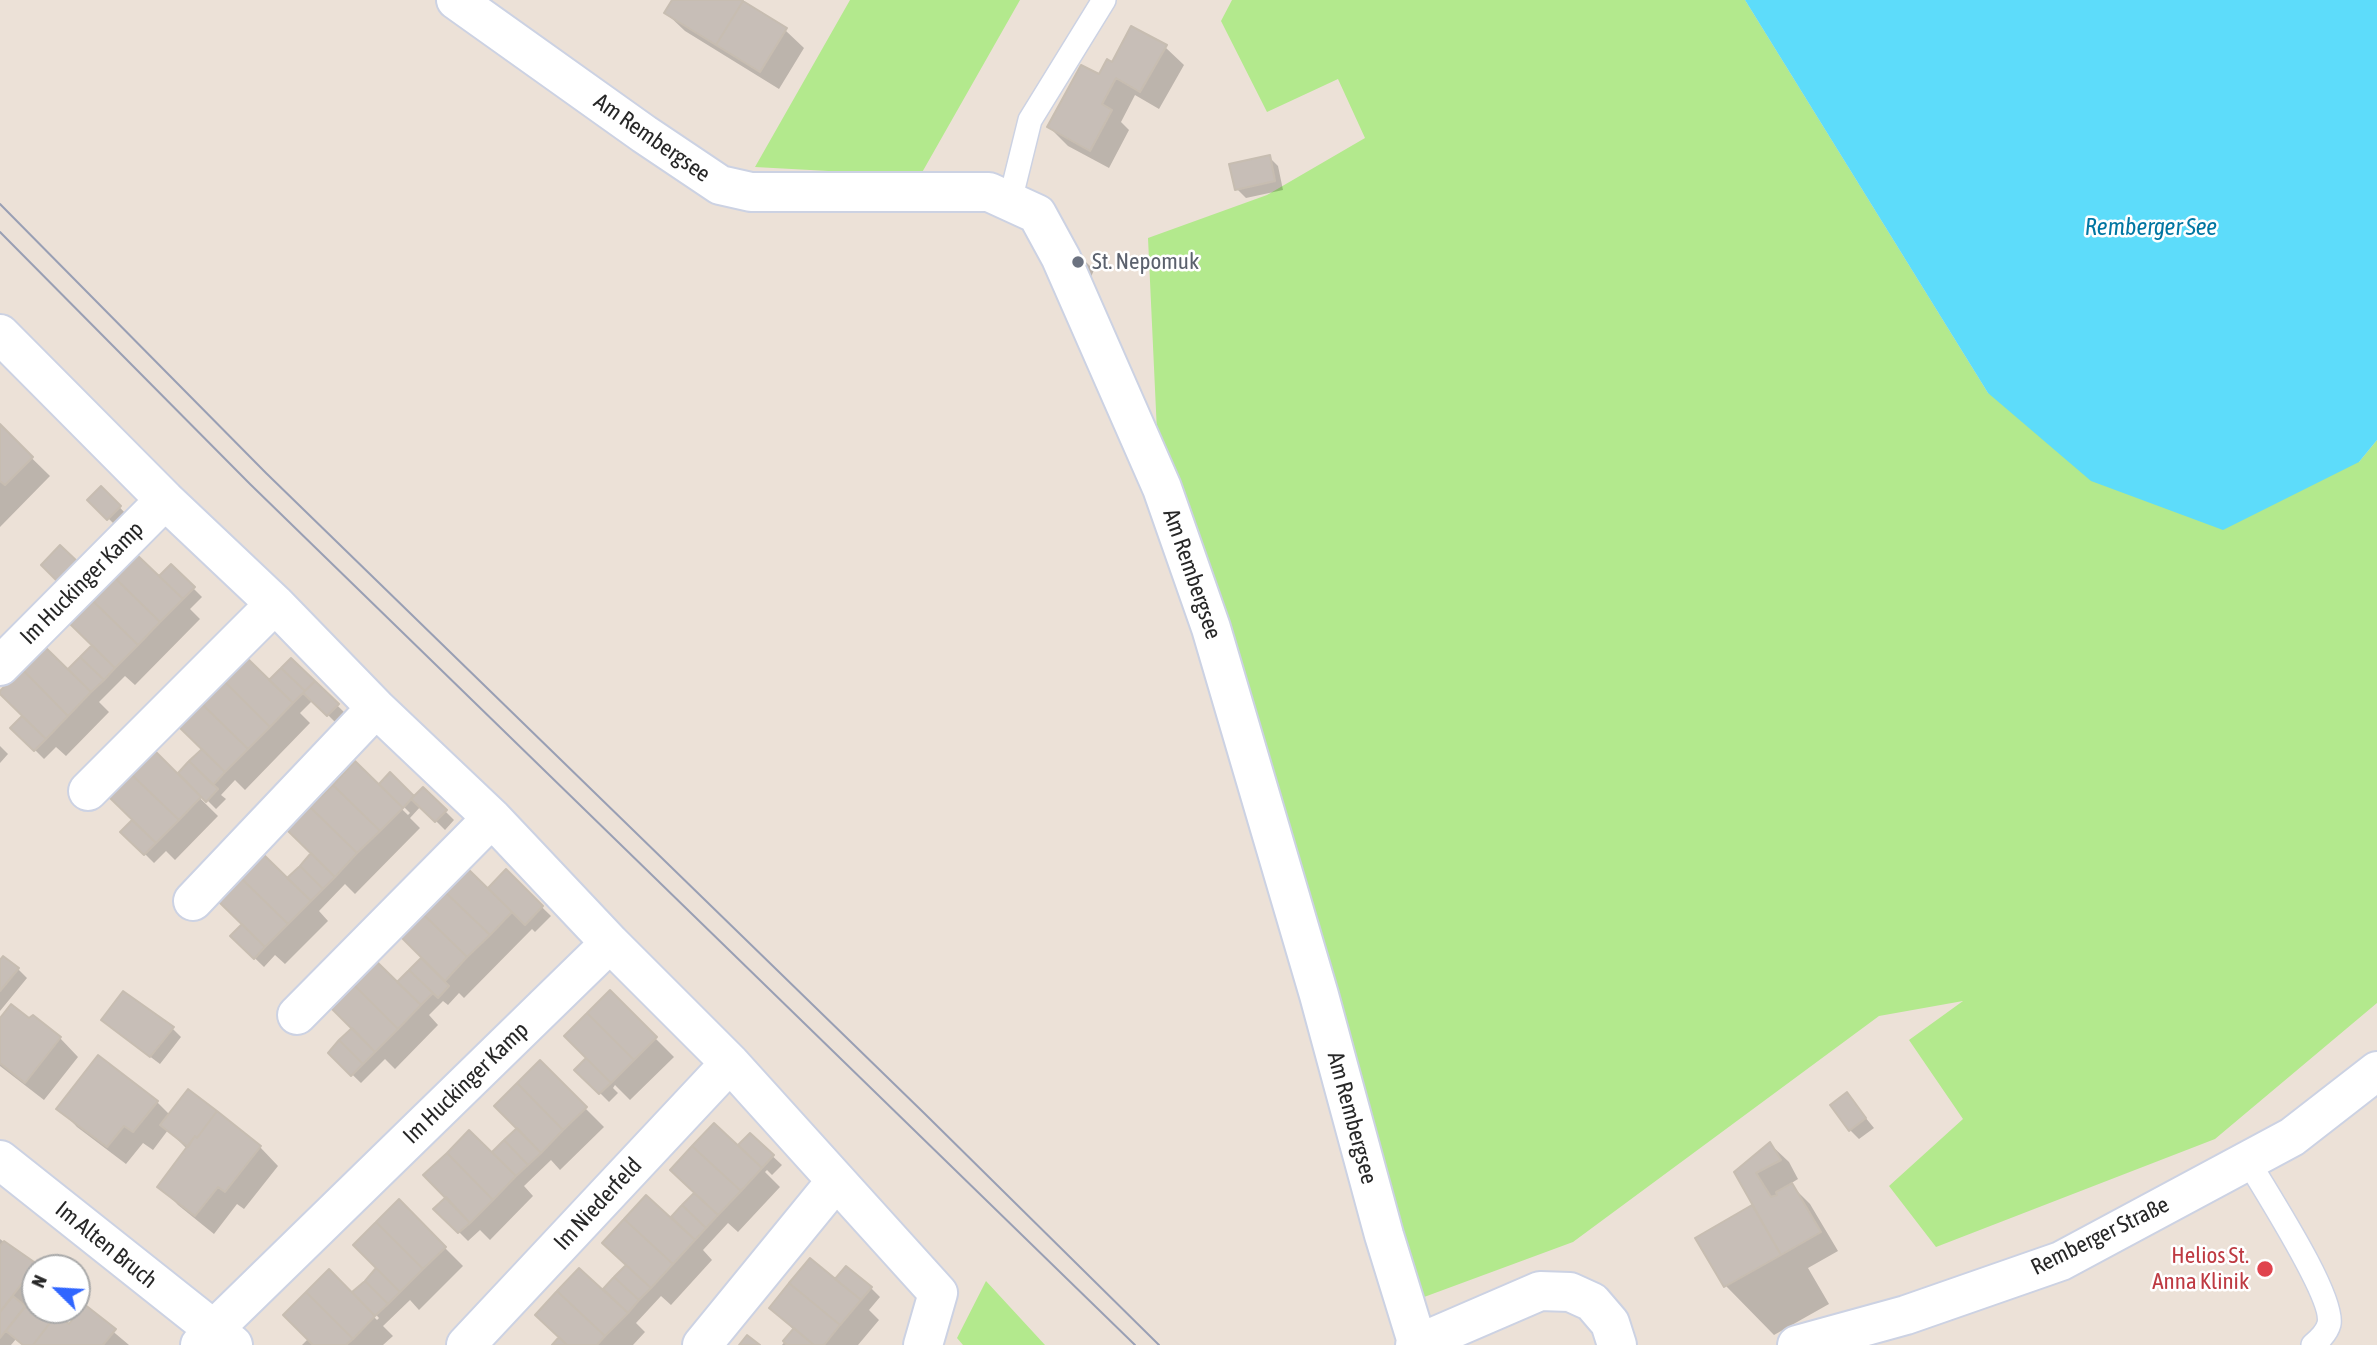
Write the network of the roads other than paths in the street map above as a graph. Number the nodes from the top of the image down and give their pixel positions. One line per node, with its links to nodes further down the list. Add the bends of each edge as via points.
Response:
1 (456, 0): 3 (street, Am Rembergsee, via 720,185 751,192 989,192)
2 (1104, 0): 3 (lane, via 1030,120)
3 (1010, 201): 20 (street, Am Rembergsee, via 1037,214 1061,258 1162,488 1211,628)
4 (3, 342): 5 (street)
5 (164, 500): 6 (street); 7 (street, Im Huckinger Kamp)
6 (275, 604): 8 (street); 9 (street)
7 (0, 666)
8 (376, 708): 10 (street); 11 (street)
9 (88, 791)
10 (492, 818): 12 (street); 13 (street)
11 (193, 901)
12 (610, 943): 14 (street); 19 (street, Im Huckinger Kamp)
13 (297, 1015)
14 (730, 1063): 18 (street); 21 (street, Im Niederfeld)
15 (2377, 1071): 17 (street, Remberger Straße, via 2292,1137)
16 (0, 1160): 19 (street, Im Alten Bruch)
17 (2248, 1161): 25 (street, Remberger Straße, via 2061,1261 1906,1315); 26 (lane, via 2328,1307 2329,1324)
18 (836, 1181): 22 (street); 23 (street, via 938,1293)
19 (215, 1340)
20 (1416, 1344): 24 (street, Am Rembergsee, via 1540,1291 1570,1292 1592,1302 1610,1323)
21 (466, 1345)
22 (702, 1345)
23 (923, 1345)
24 (1617, 1345)
25 (1797, 1345)
26 (2313, 1345)

